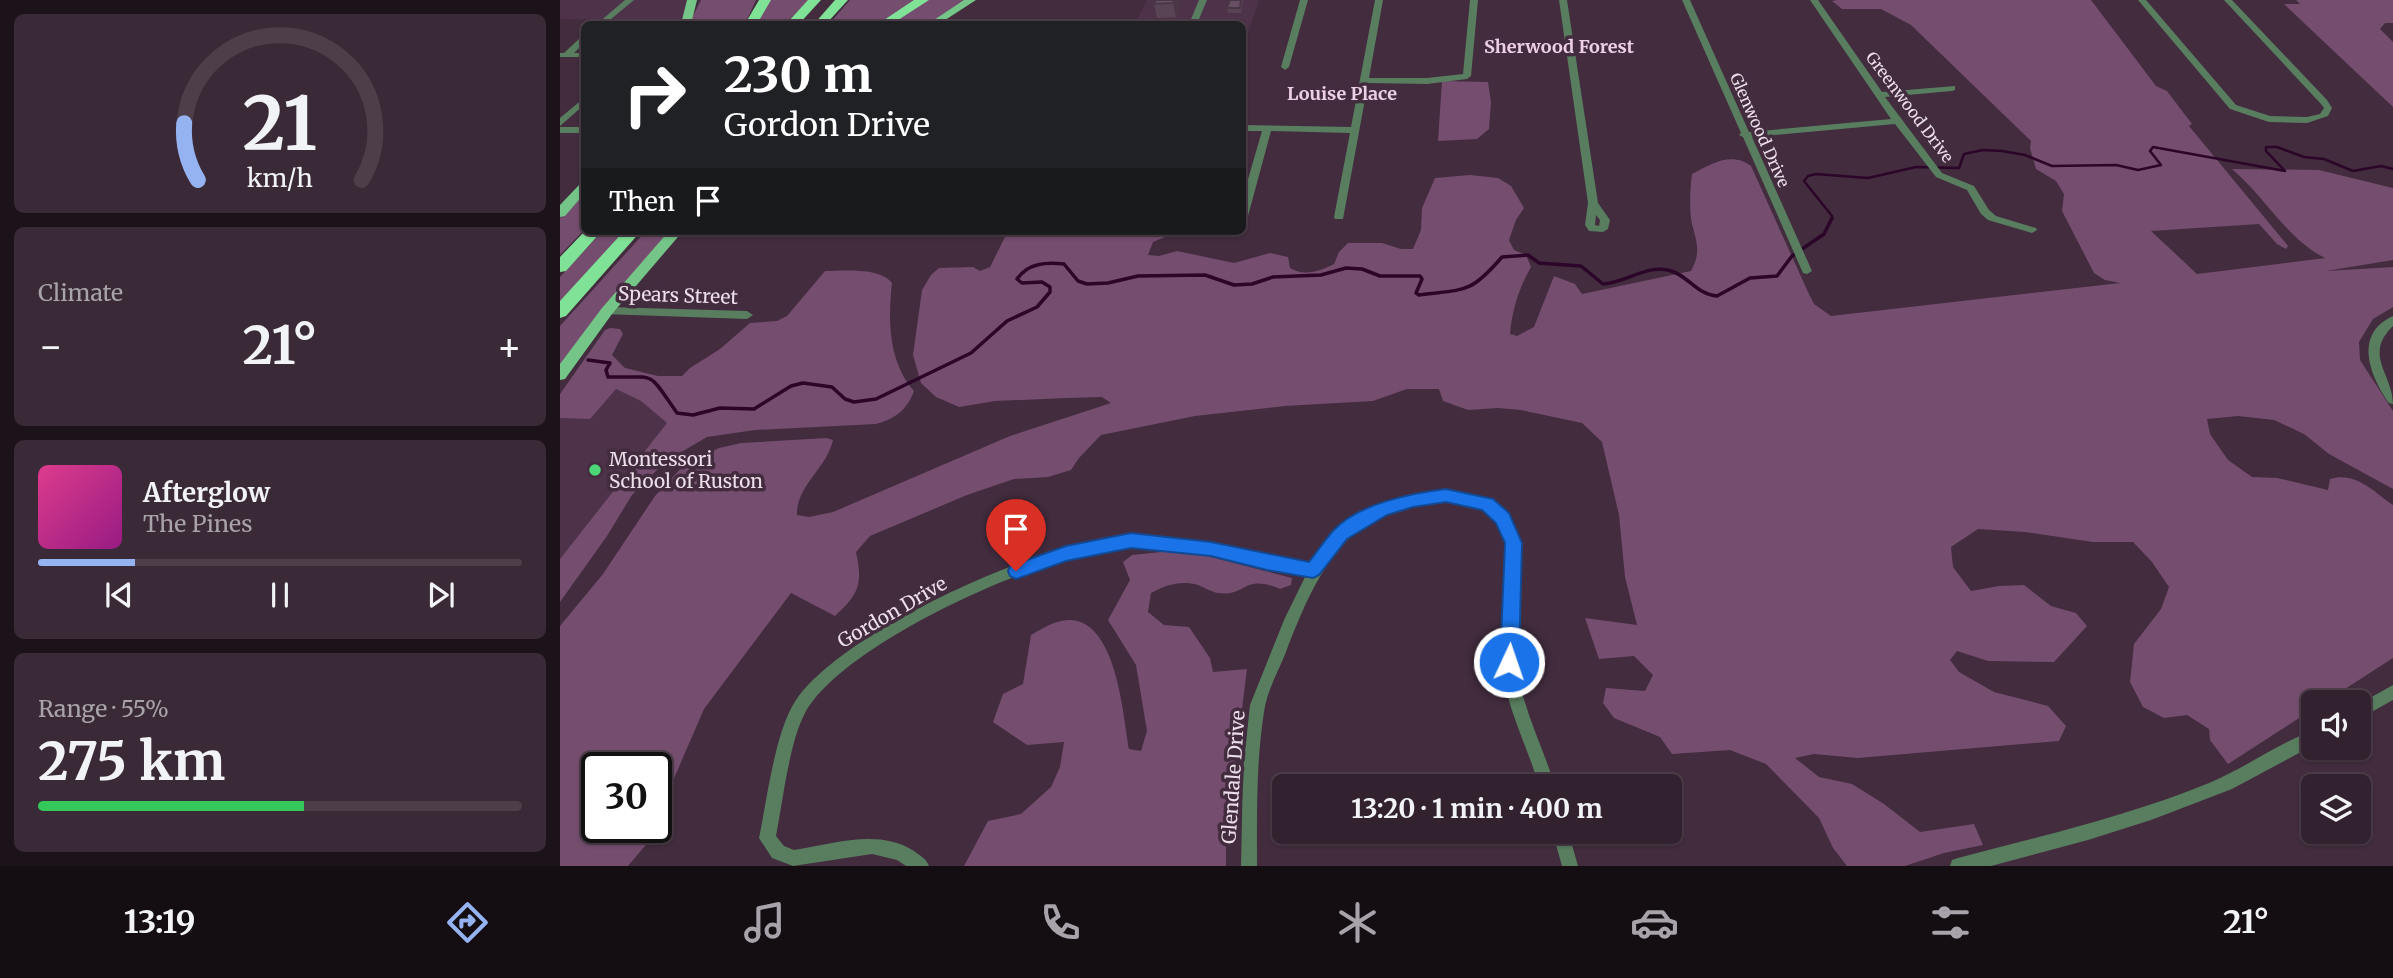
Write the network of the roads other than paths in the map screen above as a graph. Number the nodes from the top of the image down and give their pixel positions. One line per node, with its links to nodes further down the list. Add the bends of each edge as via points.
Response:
1 (630, 0): 17 (street)
2 (692, 0): 18 (main road)
3 (815, 0): 20 (highway)
4 (842, 0): 21 (highway)
5 (923, 0): 22 (highway)
6 (971, 0): 23 (main road)
7 (1203, 0): 24 (street)
8 (1304, 0): 28 (street)
9 (1379, 0): 29 (street)
10 (1474, 0): 29 (street, via 1467,76)
11 (1563, 0): 42 (street)
12 (1686, 0): 40 (street, Glenwood Drive)
13 (1814, 0): 31 (street, Greenwood Drive)
14 (2142, 0): 15 (street, via 2233,107 2273,120 2315,120 2325,114 2324,102)
15 (2228, 0)
16 (762, 2): 19 (highway)
17 (605, 21)
18 (687, 21)
19 (752, 21)
20 (795, 21)
21 (823, 21)
22 (889, 21)
23 (938, 21)
24 (1194, 21)
25 (581, 41): 26 (street)
26 (563, 55): 27 (street)
27 (581, 55)
28 (1284, 67)
29 (1364, 80): 39 (street)
30 (1952, 88): 31 (street)
31 (1879, 95): 33 (street, Greenwood Drive)
32 (581, 104): 34 (street)
33 (1896, 121): 40 (street); 46 (street, Greenwood Drive, via 1936,170 1978,195 1992,218)
34 (560, 123)
35 (1246, 128): 36 (street)
36 (1267, 128): 39 (street); 43 (street)
37 (560, 130): 38 (street)
38 (581, 130)
39 (1355, 130): 45 (street)
40 (1744, 135): 51 (street, Glenwood Drive)
41 (581, 190): 44 (main road)
42 (1593, 203)
43 (1246, 205)
44 (562, 210)
45 (1339, 217)
46 (2032, 230)
47 (590, 235): 50 (highway)
48 (629, 235): 53 (highway)
49 (674, 235): 52 (main road)
50 (560, 267)
51 (1807, 271)
52 (607, 311): 54 (street, Spears Street); 56 (main road)
53 (560, 312)
54 (747, 315)
55 (2393, 320): 57 (street, via 2377,335 2373,359)
56 (560, 375)
57 (2393, 400)
58 (1313, 570): 62 (street, Glendale Drive, via 1341,534 1381,510 1413,500 1446,496 1487,504 1503,518 1513,543 1509,662 1515,695); 64 (street, Gordon Drive, via 1211,549 1131,541 1066,554 992,580 935,606 843,663 800,706 767,838 778,852 793,858 872,846 900,852); 65 (street, Glendale Drive, via 1256,710)
59 (2393, 692): 60 (street)
60 (2371, 705)
61 (2301, 744): 67 (street, via 2194,797 2064,839)
62 (1543, 774)
63 (1564, 844): 66 (street)
64 (921, 866)
65 (1249, 866)
66 (1570, 866)
67 (1958, 866)

